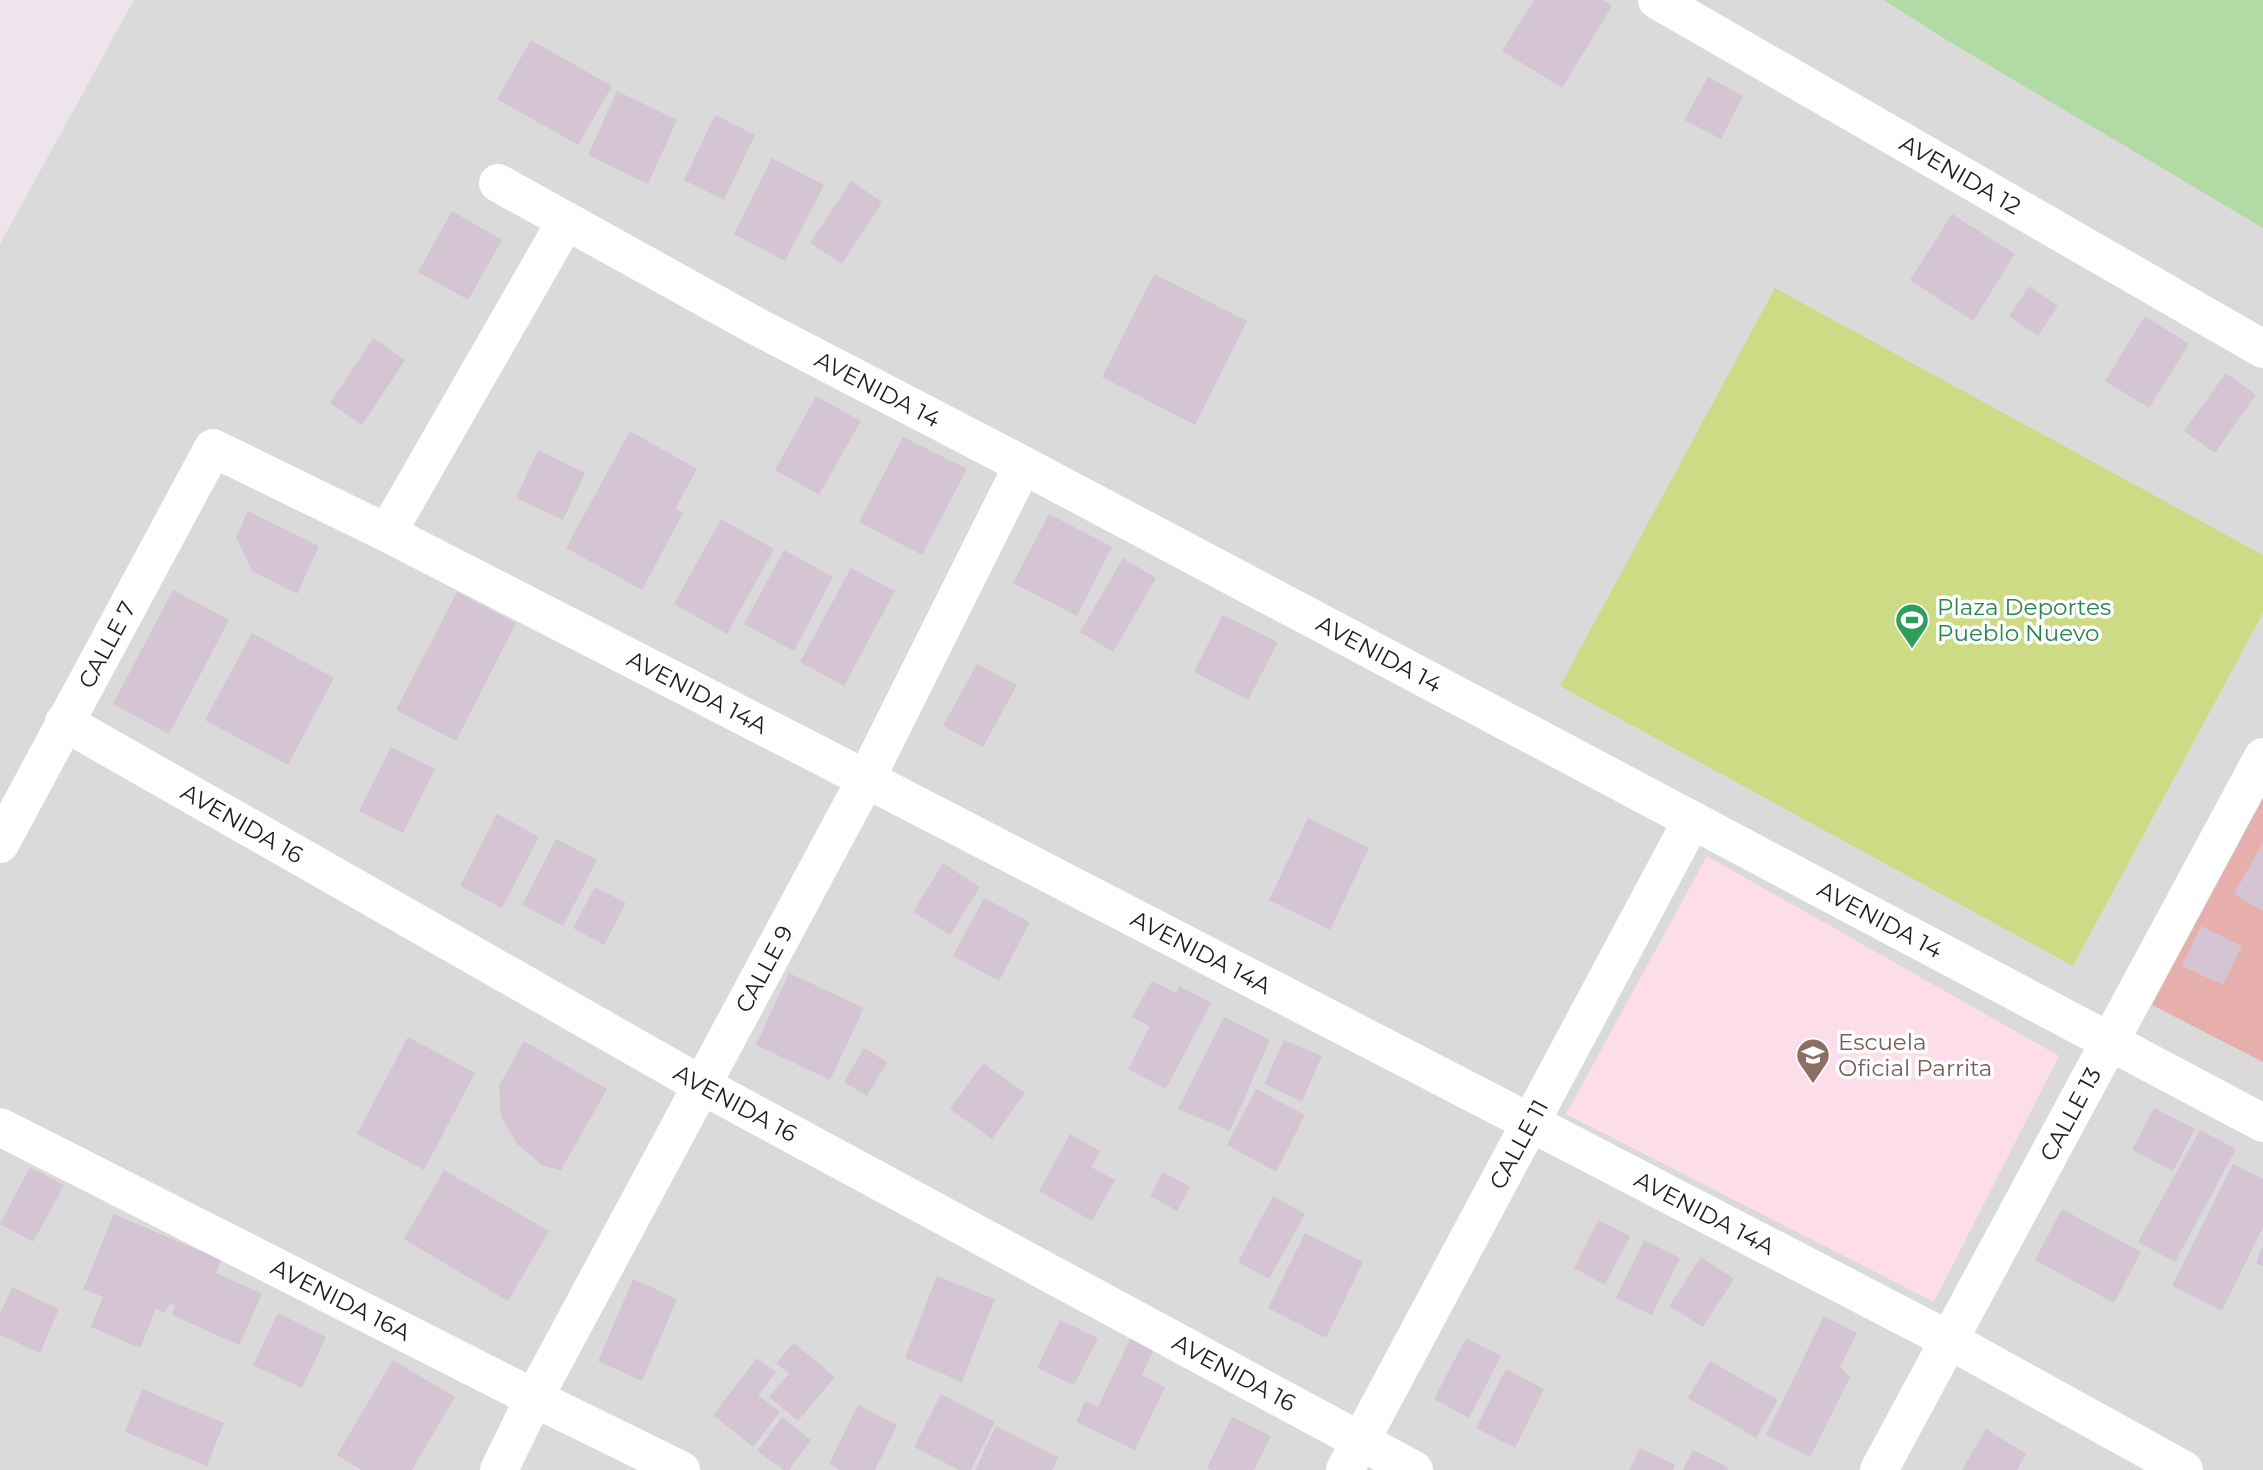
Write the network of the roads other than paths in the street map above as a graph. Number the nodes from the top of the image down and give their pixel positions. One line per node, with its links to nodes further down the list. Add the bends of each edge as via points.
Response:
1 (1657, 0): 4 (street, AVENIDA 12)
2 (498, 183): 3 (street, AVENIDA 14)
3 (566, 221): 6 (street, AVENIDA 14); 7 (street)
4 (2263, 349)
5 (213, 448): 7 (street, AVENIDA 14A); 8 (street, CALLE 7)
6 (1023, 465): 10 (street, CALLE 9); 11 (street, AVENIDA 14)
7 (387, 533): 10 (street, AVENIDA 14A)
8 (64, 722): 12 (street, CALLE 7); 14 (street, AVENIDA 16)
9 (2263, 757): 13 (street, CALLE 13)
10 (866, 779): 14 (street, CALLE 9); 15 (street, AVENIDA 14A)
11 (1692, 820): 13 (street, AVENIDA 14); 15 (street, CALLE 11)
12 (0, 844)
13 (2108, 1041): 16 (street, AVENIDA 14); 18 (street, CALLE 13)
14 (703, 1086): 19 (street, CALLE 9); 20 (street, AVENIDA 16)
15 (1529, 1122): 18 (street, AVENIDA 14A); 20 (street, CALLE 11)
16 (2263, 1123)
17 (0, 1127): 19 (street, AVENIDA 16A)
18 (1947, 1339): 24 (street, CALLE 13); 25 (street, AVENIDA 14A)
19 (534, 1398): 21 (street, CALLE 9); 22 (street, AVENIDA 16A)
20 (1352, 1456): 23 (street, AVENIDA 16)
21 (499, 1470)
22 (681, 1470)
23 (1414, 1470)
24 (1878, 1470)
25 (2183, 1470)

